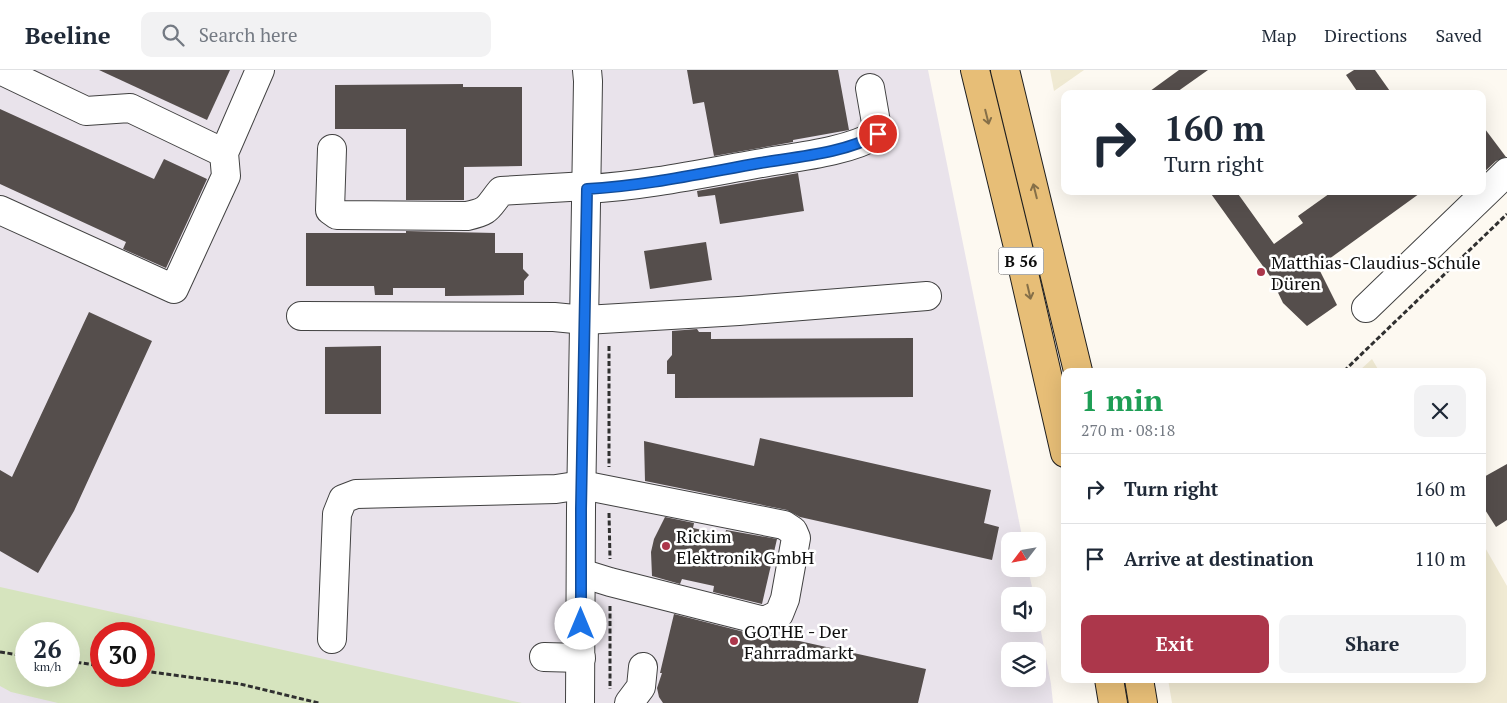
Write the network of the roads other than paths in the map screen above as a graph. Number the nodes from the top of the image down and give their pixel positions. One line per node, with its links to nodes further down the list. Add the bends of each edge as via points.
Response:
1 (0, 70): 8 (street, via 86,111 130,108)
2 (260, 70): 8 (street)
3 (587, 70): 10 (street)
4 (975, 70): 19 (main road, B 56, one-way to 19)
5 (1005, 70): 18 (main road, B 56, one-way to 5)
6 (870, 88): 10 (street, via 878,134 867,141 758,164)
7 (332, 149): 10 (street, via 330,210 337,216 467,216 481,213 502,192)
8 (224, 153): 13 (street, via 226,176 174,289)
9 (1507, 172): 11 (street)
10 (587, 188): 17 (street)
11 (1486, 192)
12 (1483, 195): 15 (street)
13 (0, 210)
14 (927, 296): 17 (street)
15 (1366, 308)
16 (301, 316): 17 (street)
17 (597, 319): 20 (street)
18 (1077, 368)
19 (1061, 435)
20 (582, 485): 21 (street); 21 (street, via 784,525 793,531 796,538 785,599 779,614 764,621); 22 (street, via 556,489 356,494 343,499 337,514)
21 (581, 574): 24 (street)
22 (332, 639)
23 (544, 657): 24 (street)
24 (581, 658): 28 (street)
25 (643, 667): 28 (street, via 641,687)
26 (1110, 683): 29 (main road)
27 (1140, 683): 30 (main road)
28 (601, 700)
29 (1113, 703)
30 (1143, 703)

